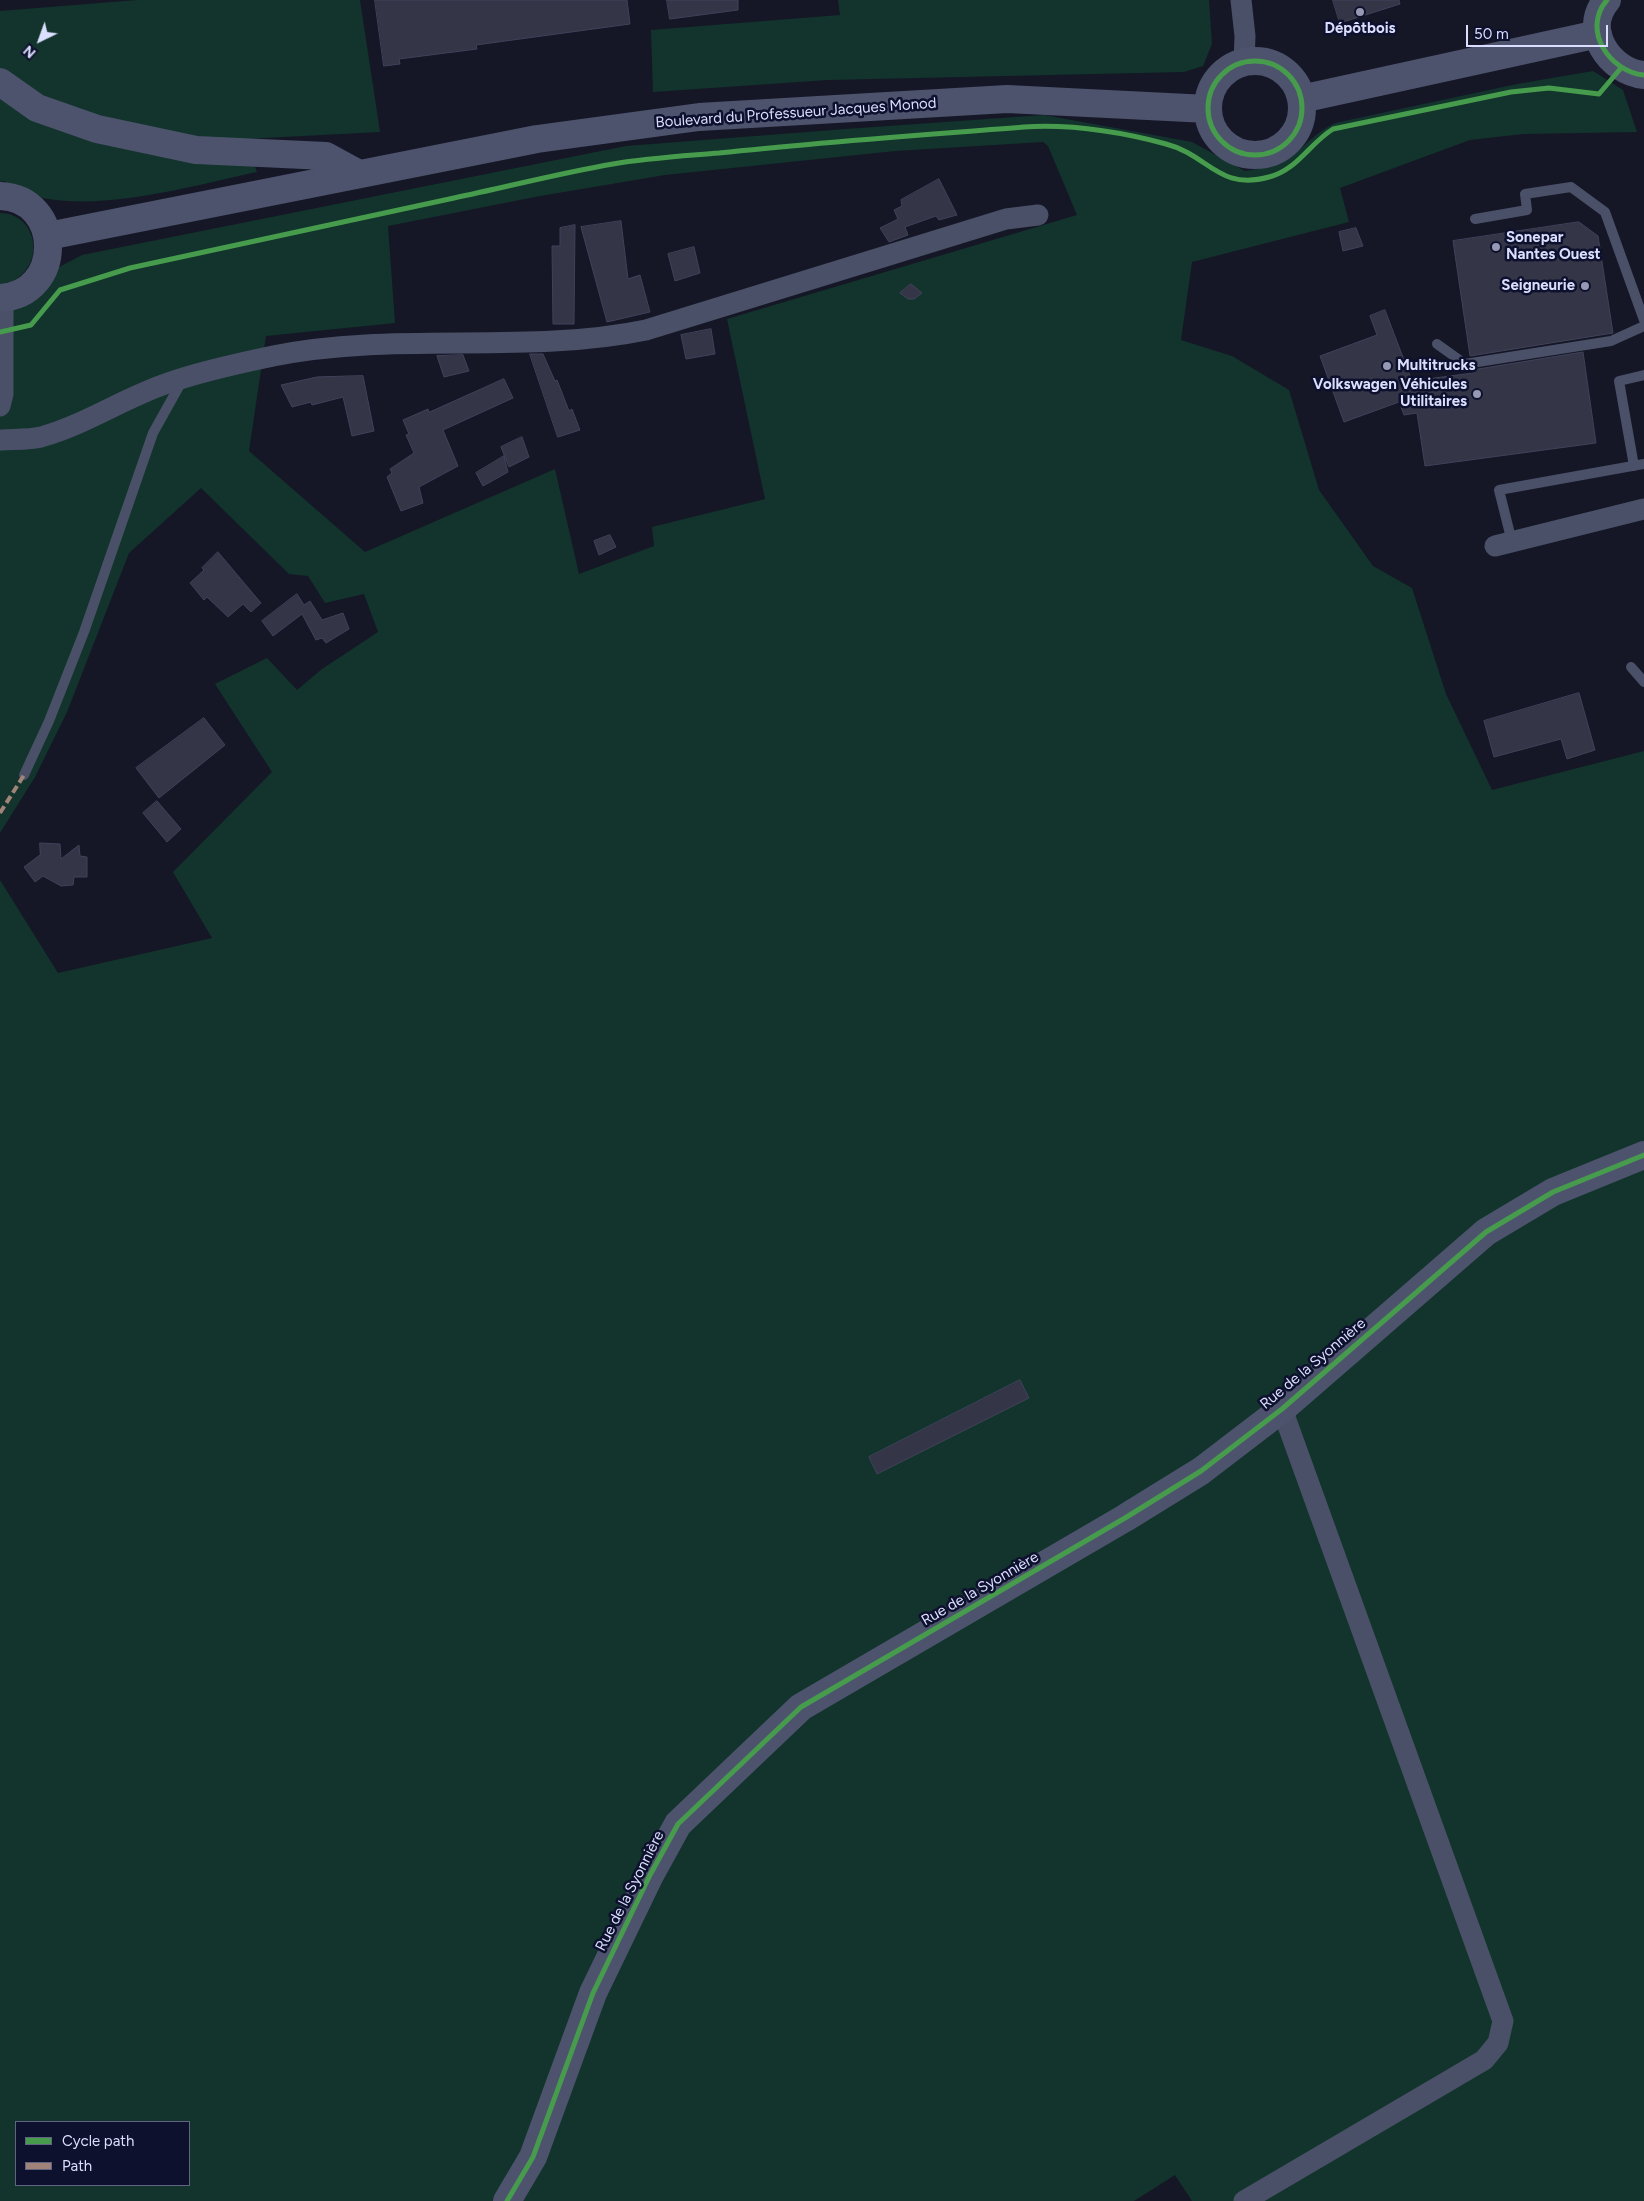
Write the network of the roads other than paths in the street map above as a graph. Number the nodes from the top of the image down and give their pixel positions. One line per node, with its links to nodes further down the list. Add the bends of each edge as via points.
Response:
1 (1241, 0): 4 (street)
2 (1607, 0): 3 (main road, via 1599,18)
3 (1598, 34): 5 (main road, via 1612,62 1634,74); 7 (main road)
4 (1244, 62): 7 (main road, via 1259,61 1280,69 1296,85); 8 (main road, via 1229,68 1218,79 1210,93)
5 (1644, 75)
6 (0, 82): 9 (main road, via 37,108 96,129 196,150 326,156)
7 (1301, 99): 8 (main road, via 1302,115 1297,130 1275,151 1260,155 1244,154 1224,143 1210,124)
8 (1208, 109): 9 (main road, Boulevard du Professueur Jacques Monod, via 1007,99 699,117 537,139)
9 (359, 174): 13 (main road, Boulevard du Professueur Jacques Monod)
10 (0, 196): 13 (main road, via 18,200 32,209)
11 (1038, 215): 19 (street, via 1006,219 646,330 608,338 380,345 306,351)
12 (1475, 219): 15 (lane, via 1526,210 1524,194 1571,187 1605,212)
13 (48, 236): 14 (main road, via 49,253 44,270 34,284 19,294)
14 (1, 298): 20 (street, via 3,394)
15 (1644, 320)
16 (1644, 326): 17 (lane, via 1611,341 1465,364)
17 (1437, 344)
18 (1644, 376): 22 (lane, via 1619,381)
19 (183, 378): 21 (street, via 74,426 40,437); 27 (lane, via 153,433 84,632)
20 (0, 406)
21 (0, 440)
22 (1639, 465): 24 (lane, via 1499,490)
23 (1644, 510): 24 (street)
24 (1503, 544)
25 (1631, 667): 26 (lane)
26 (1644, 682)
27 (24, 775)
28 (1644, 1155): 29 (main road, Rue de la Syonnière, via 1553,1192 1486,1232)
29 (1282, 1409): 30 (main road, Rue de la Syonnière, via 1201,1471 1134,1513 801,1707 678,1824 593,1994 533,2156); 31 (street, via 1503,2021 1498,2044 1484,2060)
30 (507, 2201)
31 (1244, 2201)

